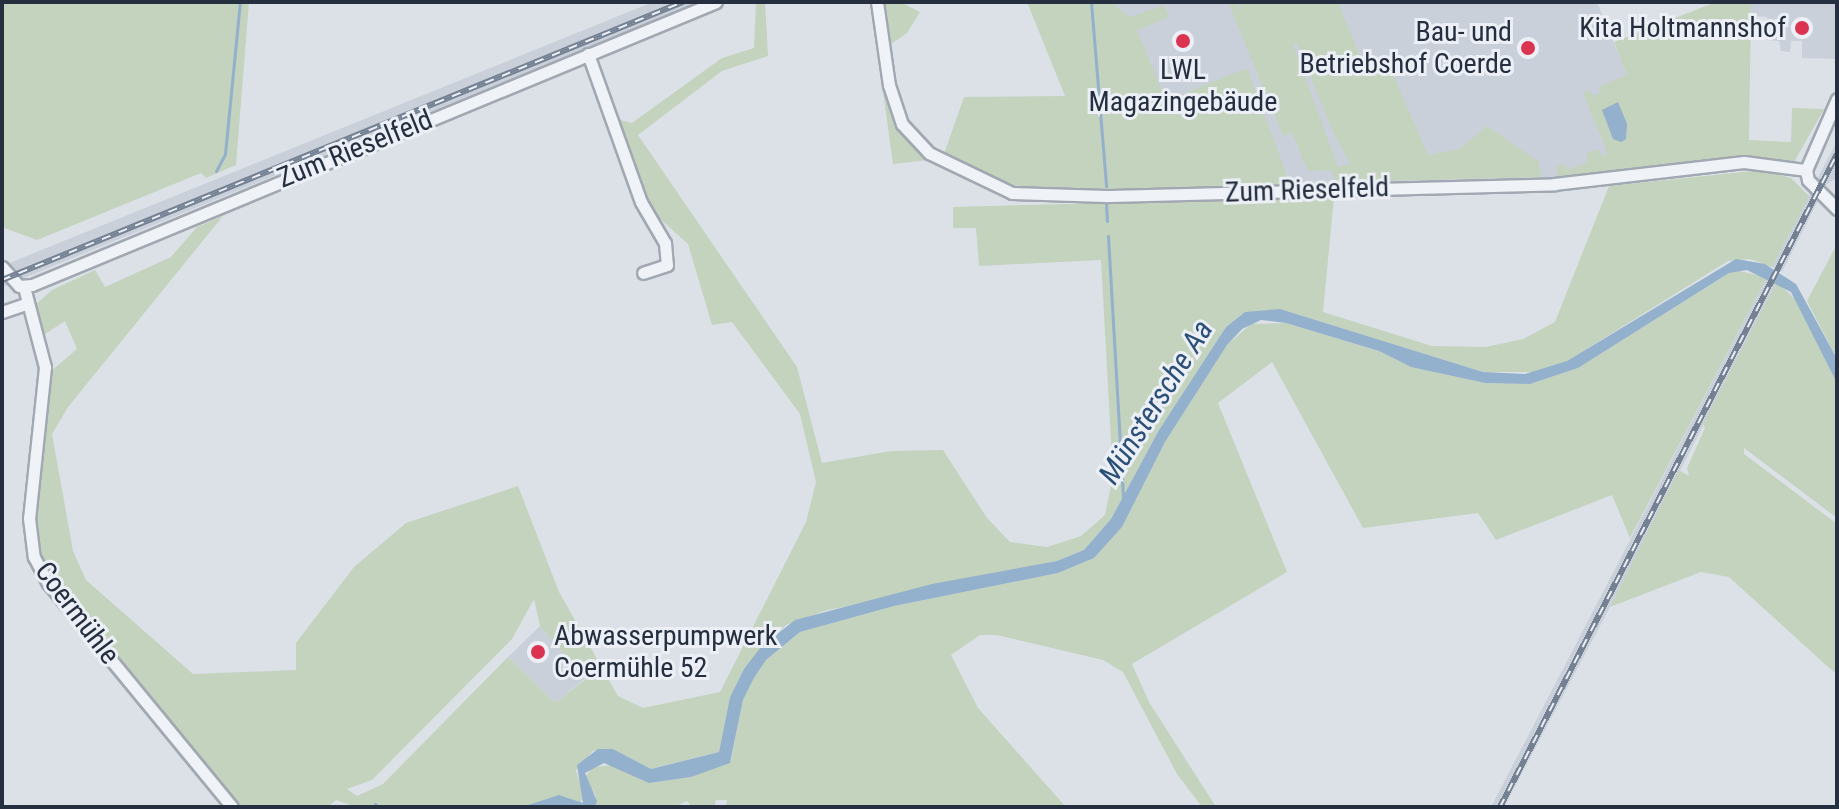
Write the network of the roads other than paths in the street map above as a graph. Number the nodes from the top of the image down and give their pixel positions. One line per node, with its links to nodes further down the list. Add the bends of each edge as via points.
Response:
1 (716, 2): 3 (street, Zum Rieselfeld)
2 (877, 2): 5 (street, Zum Rieselfeld, via 892,98 910,134 947,164 1012,193 1106,196 1554,184 1744,162)
3 (588, 54): 8 (street, via 641,202 665,243 667,265); 9 (street, Zum Rieselfeld)
4 (1837, 99): 5 (street)
5 (1806, 170): 6 (street, via 1808,180)
6 (1837, 209)
7 (2, 267): 9 (street)
8 (643, 273)
9 (24, 287): 10 (street, Coermühle)
10 (25, 304): 11 (street); 12 (street, Coermühle, via 45,367 29,518 34,557 48,583)
11 (2, 312)
12 (232, 807)

